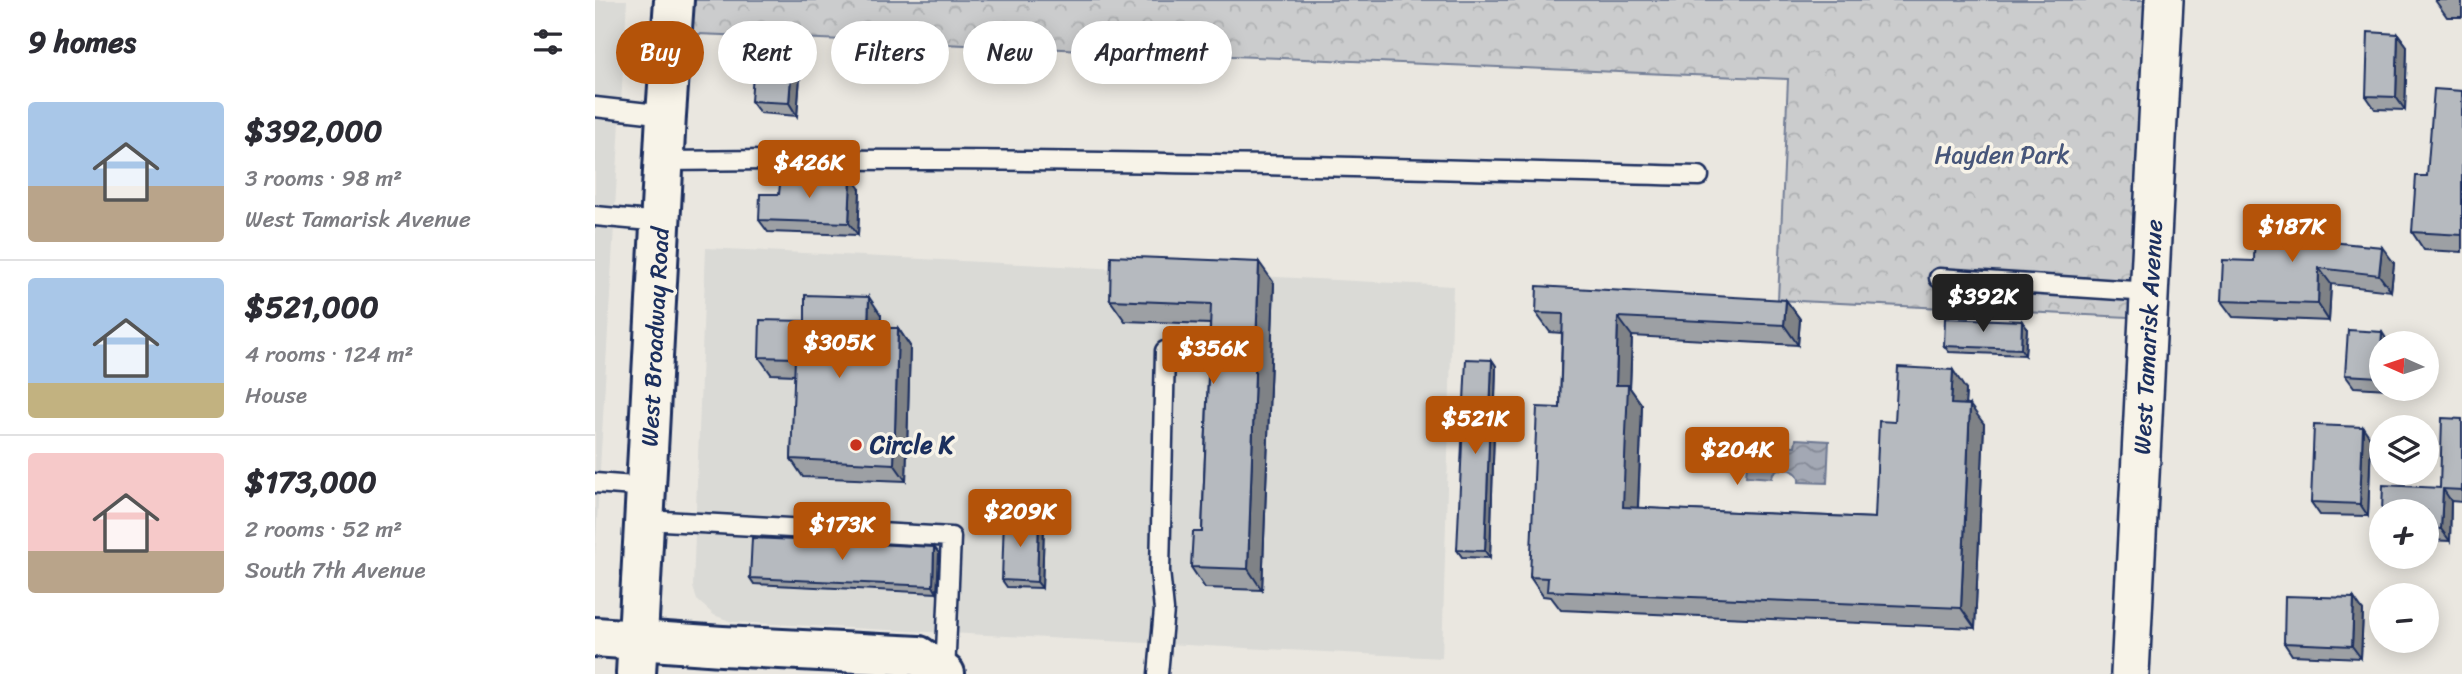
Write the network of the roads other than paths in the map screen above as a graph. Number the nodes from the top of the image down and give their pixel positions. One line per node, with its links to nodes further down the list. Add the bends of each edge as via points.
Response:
1 (674, 0): 4 (main road, West Broadway Road)
2 (2164, 0): 10 (street, West Tamarisk Avenue)
3 (595, 107): 4 (lane)
4 (666, 115): 5 (main road, West Broadway Road)
5 (663, 161): 6 (lane, via 875,159); 8 (main road, West Broadway Road)
6 (1699, 176)
7 (595, 216): 8 (lane)
8 (661, 222): 13 (main road, West Broadway Road)
9 (1939, 278): 10 (lane)
10 (2150, 292): 18 (street, West Tamarisk Avenue)
11 (1165, 351): 17 (lane, via 1160,571 1164,610)
12 (595, 483): 13 (lane)
13 (646, 503): 15 (main road, West Broadway Road); 16 (lane, via 951,537)
14 (595, 637): 15 (main road)
15 (637, 657): 16 (main road, via 722,646 919,656)
16 (945, 674)
17 (1158, 674)
18 (2130, 674)

